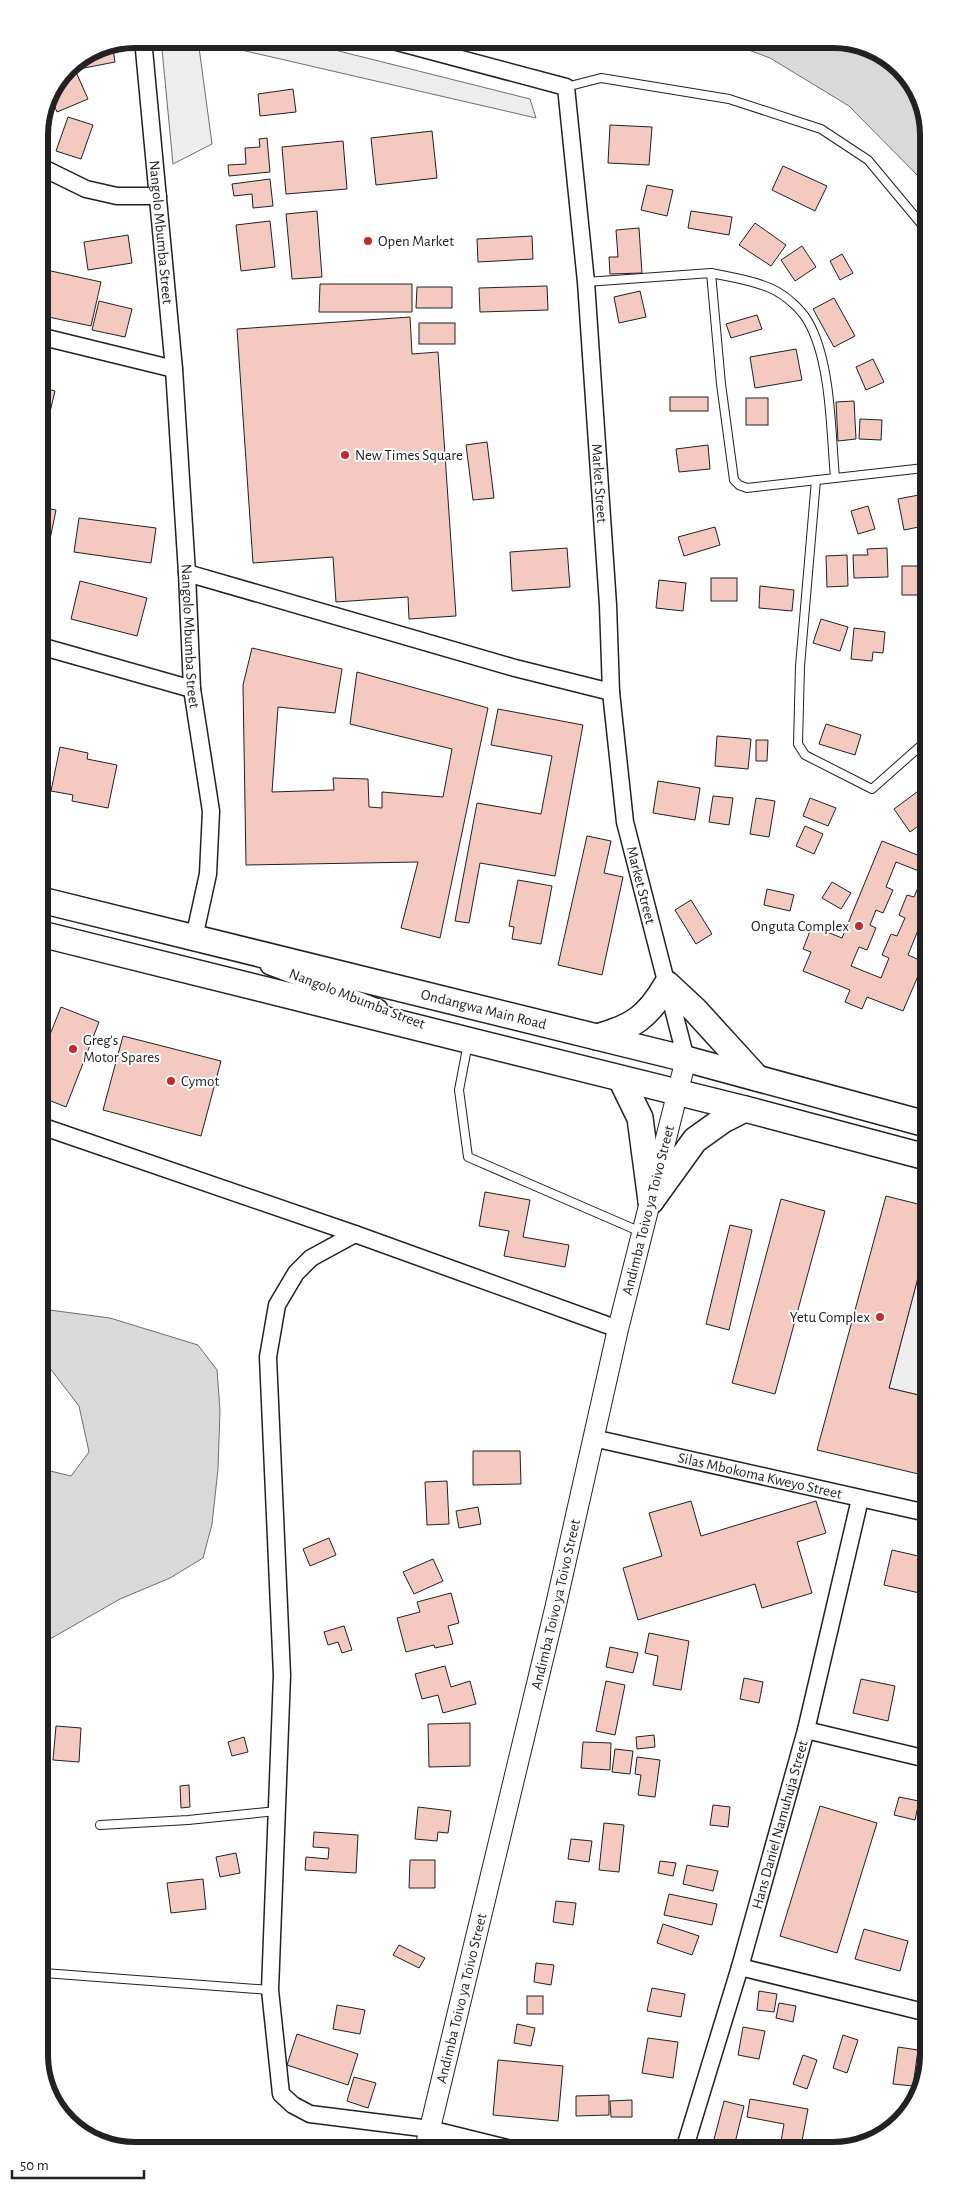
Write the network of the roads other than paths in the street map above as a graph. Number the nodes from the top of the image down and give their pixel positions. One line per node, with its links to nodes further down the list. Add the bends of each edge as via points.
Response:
1 (144, 48): 5 (street, Nangolo Mbumba Street)
2 (420, 48): 3 (street)
3 (566, 87): 6 (lane, via 600,78 628,82 729,99 821,129 868,160); 8 (street, Market Street)
4 (48, 170): 5 (street, via 86,189 117,196)
5 (158, 196): 10 (street, Nangolo Mbumba Street)
6 (920, 222)
7 (711, 273): 8 (lane); 12 (lane, via 772,288 806,318 825,371); 13 (lane, via 734,480 747,488)
8 (586, 282): 17 (street, Market Street)
9 (48, 338): 10 (street)
10 (174, 370): 14 (street, Nangolo Mbumba Street)
11 (920, 468): 12 (lane)
12 (835, 478): 13 (lane)
13 (816, 480): 18 (lane, via 800,666 798,744 805,754 872,790)
14 (187, 572): 16 (street, Nangolo Mbumba Street); 17 (street, via 515,668)
15 (48, 648): 16 (street)
16 (192, 689): 21 (street, Nangolo Mbumba Street, via 211,811 208,874)
17 (611, 692): 22 (street, Market Street, via 625,822)
18 (920, 747)
19 (48, 902): 21 (main road, Ondangwa Main Road)
20 (48, 936): 24 (main road)
21 (194, 938): 23 (main road, Ondangwa Main Road); 24 (street, Nangolo Mbumba Street)
22 (667, 984): 23 (main road, via 654,1007 623,1030); 25 (street, Market Street); 26 (main road)
23 (597, 1037): 25 (main road, Ondangwa Main Road)
24 (468, 1041): 27 (main road); 34 (lane, via 459,1090 468,1157)
25 (686, 1059): 26 (main road, Ondangwa Main Road); 28 (street, Andimba Toivo ya Toivo Street)
26 (757, 1078): 30 (main road, Ondangwa Main Road)
27 (621, 1079): 28 (main road); 33 (main road, via 640,1118)
28 (677, 1092): 29 (main road); 33 (street, Andimba Toivo ya Toivo Street)
29 (745, 1109): 32 (main road); 33 (main road, via 695,1140)
30 (920, 1122)
31 (48, 1128): 35 (street)
32 (920, 1155)
33 (651, 1201): 34 (street, Andimba Toivo ya Toivo Street)
34 (643, 1232): 36 (street, Andimba Toivo ya Toivo Street)
35 (355, 1234): 36 (street); 42 (street, via 311,1258 296,1273 277,1306 268,1357 282,1674)
36 (618, 1329): 37 (street, Andimba Toivo ya Toivo Street)
37 (593, 1438): 38 (street, Silas Mbokoma Kweyo Street); 48 (street, Andimba Toivo ya Toivo Street, via 553,1619)
38 (860, 1499): 39 (street, Silas Mbokoma Kweyo Street); 40 (street, Hans Daniel Namuhuja Street)
39 (920, 1512)
40 (806, 1730): 41 (street); 44 (street, Hans Daniel Namuhuja Street)
41 (920, 1758)
42 (277, 1811): 43 (lane); 46 (street)
43 (100, 1825)
44 (740, 1967): 47 (street); 51 (street, Hans Daniel Namuhuja Street)
45 (48, 1973): 46 (lane)
46 (270, 1990): 48 (street, via 281,2094 293,2105 310,2114)
47 (920, 2011)
48 (430, 2129): 49 (street, Andimba Toivo ya Toivo Street); 50 (street)
49 (426, 2142)
50 (483, 2142)
51 (687, 2142)

